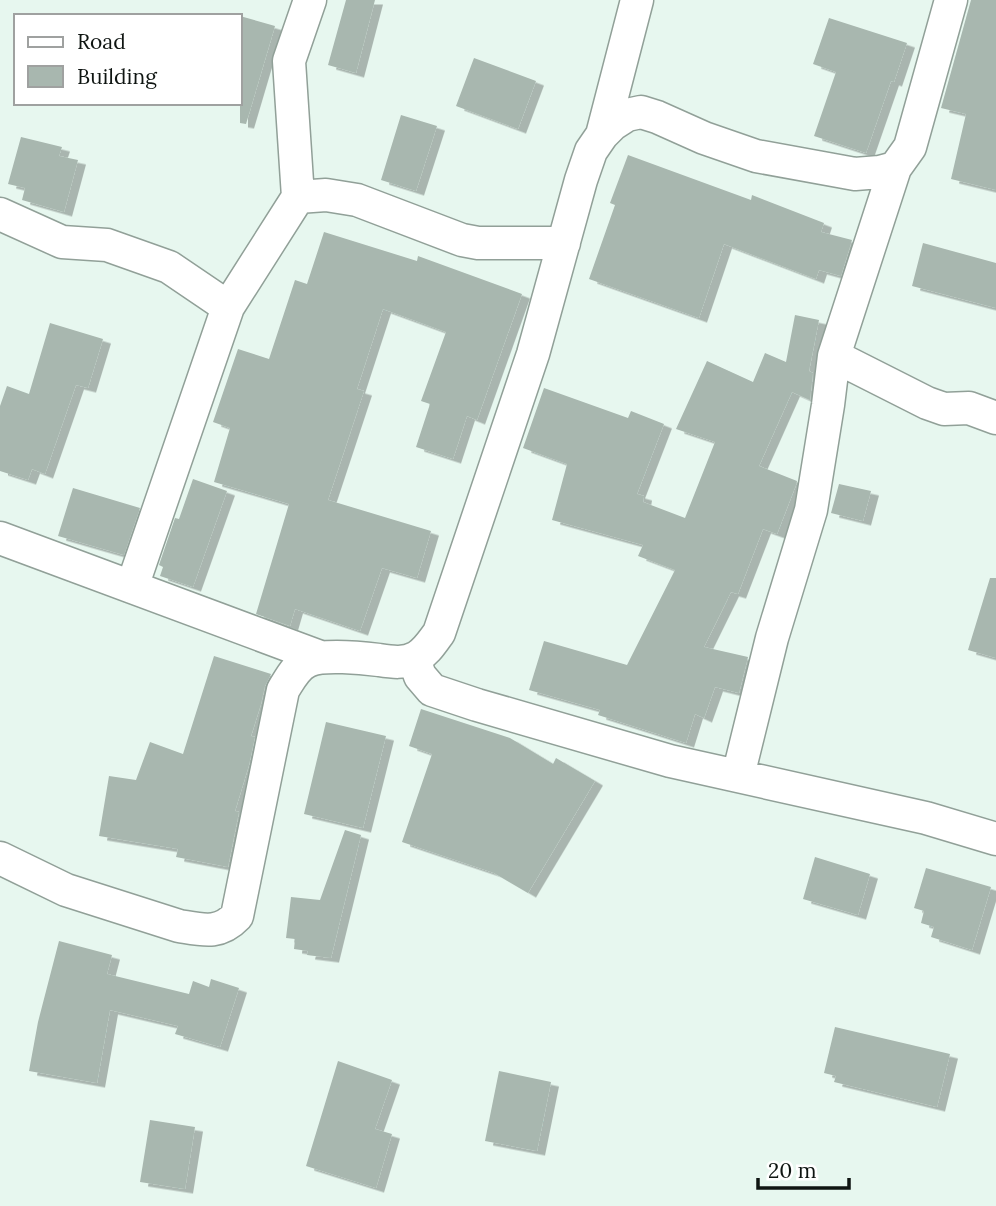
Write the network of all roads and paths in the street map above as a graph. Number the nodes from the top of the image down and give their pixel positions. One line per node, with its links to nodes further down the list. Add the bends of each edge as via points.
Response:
1 (310, 0): 6 (street, via 289,61)
2 (637, 0): 4 (street)
3 (951, 0): 5 (street, via 910,147)
4 (602, 135): 5 (street, via 626,115 641,112 756,156 855,174); 8 (street, via 590,151)
5 (895, 168): 10 (street)
6 (298, 197): 8 (street, via 356,200 478,243); 9 (street)
7 (0, 214): 9 (street, via 62,242 107,245 169,267)
8 (564, 243): 15 (street, via 533,354 439,633)
9 (228, 307): 13 (street)
10 (834, 356): 11 (street, via 927,403 944,409 969,408); 16 (street, via 811,510 772,638)
11 (996, 418)
12 (0, 538): 13 (street)
13 (132, 587): 14 (street)
14 (320, 657): 15 (street, via 396,663); 18 (street, via 295,671 284,690 237,916 229,925 216,929 179,926 66,890)
15 (414, 659): 16 (street, via 432,690 670,761)
16 (738, 776): 17 (street, via 926,818)
17 (996, 839)
18 (0, 858)

